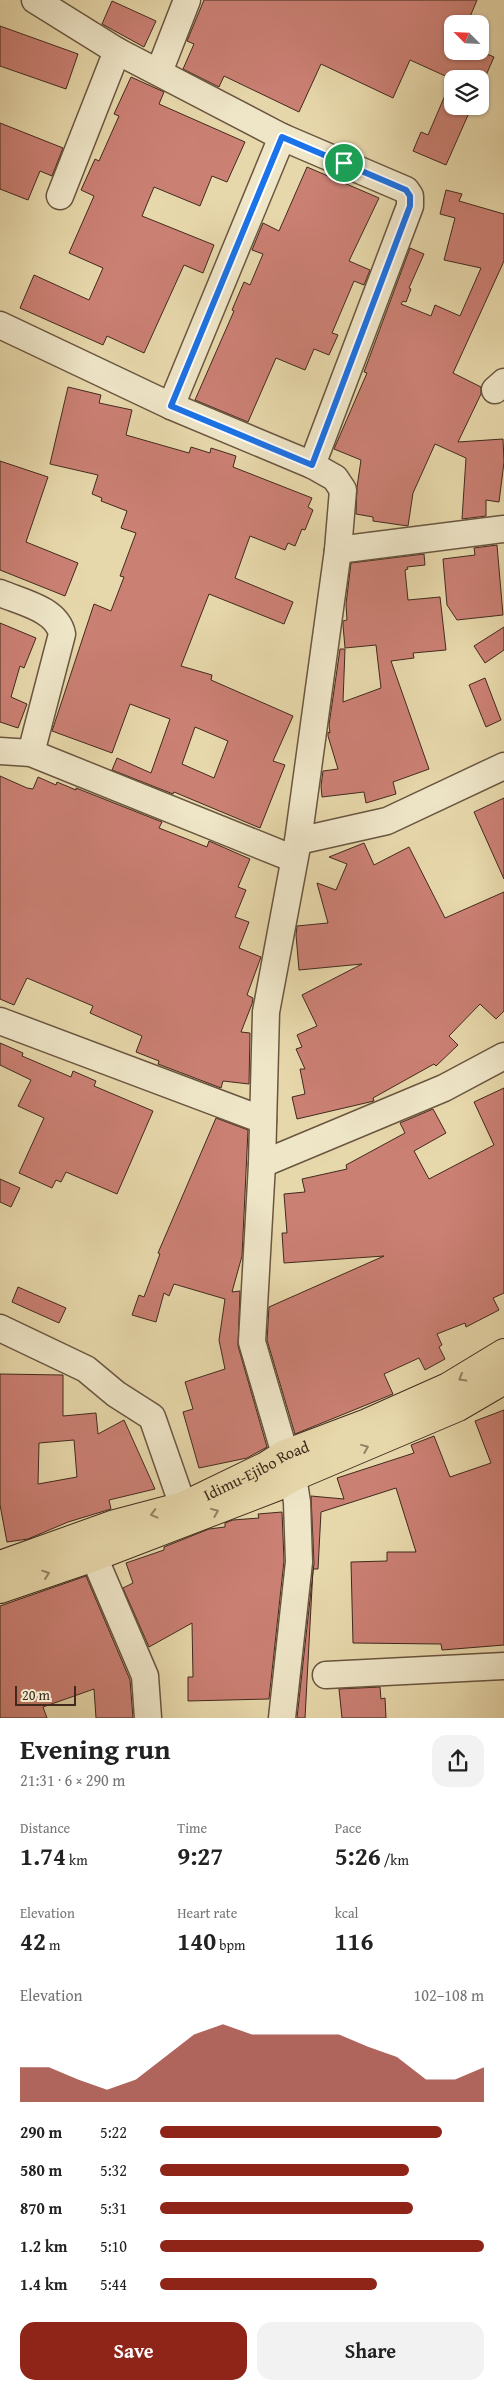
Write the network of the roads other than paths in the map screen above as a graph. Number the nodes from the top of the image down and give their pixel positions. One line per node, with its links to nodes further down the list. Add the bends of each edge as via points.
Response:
1 (35, 0): 3 (street)
2 (188, 0): 4 (street)
3 (117, 51): 4 (street); 6 (street)
4 (158, 72): 5 (street)
5 (282, 137): 8 (street); 9 (street, via 406,190 410,196 410,206)
6 (60, 196)
7 (0, 325): 8 (street)
8 (171, 406): 9 (street)
9 (312, 465): 11 (street, via 335,478 343,490)
10 (504, 529): 11 (street)
11 (338, 550): 16 (street)
12 (0, 593): 14 (street, via 52,616 60,624 62,634)
13 (0, 751): 14 (street)
14 (31, 753): 16 (street)
15 (504, 766): 16 (street, via 387,821)
16 (296, 850): 19 (street, via 266,1012)
17 (0, 1021): 19 (street)
18 (504, 1056): 20 (street, via 444,1088)
19 (263, 1120): 20 (street)
20 (262, 1164): 24 (street, via 252,1342)
21 (0, 1328): 25 (street, via 86,1370 152,1417)
22 (504, 1353): 24 (main road, Idimu-Ejibo Road, one-way to 24, via 448,1387 366,1423)
23 (504, 1380): 24 (main road, Idimu-Ejibo Road, one-way to 23, via 458,1407)
24 (289, 1466): 25 (main road, Idimu-Ejibo Road, via 266,1466); 26 (main road, Idimu-Ejibo Road, one-way to 24, via 276,1487); 32 (street, via 297,1502 299,1562)
25 (183, 1506): 27 (main road, Idimu-Ejibo Road, one-way to 27, via 116,1524)
26 (94, 1557): 28 (main road, Idimu-Ejibo Road, one-way to 26); 31 (street, via 145,1676)
27 (0, 1565)
28 (0, 1589)
29 (504, 1666): 30 (street)
30 (326, 1675)
31 (148, 1718)
32 (282, 1718)

